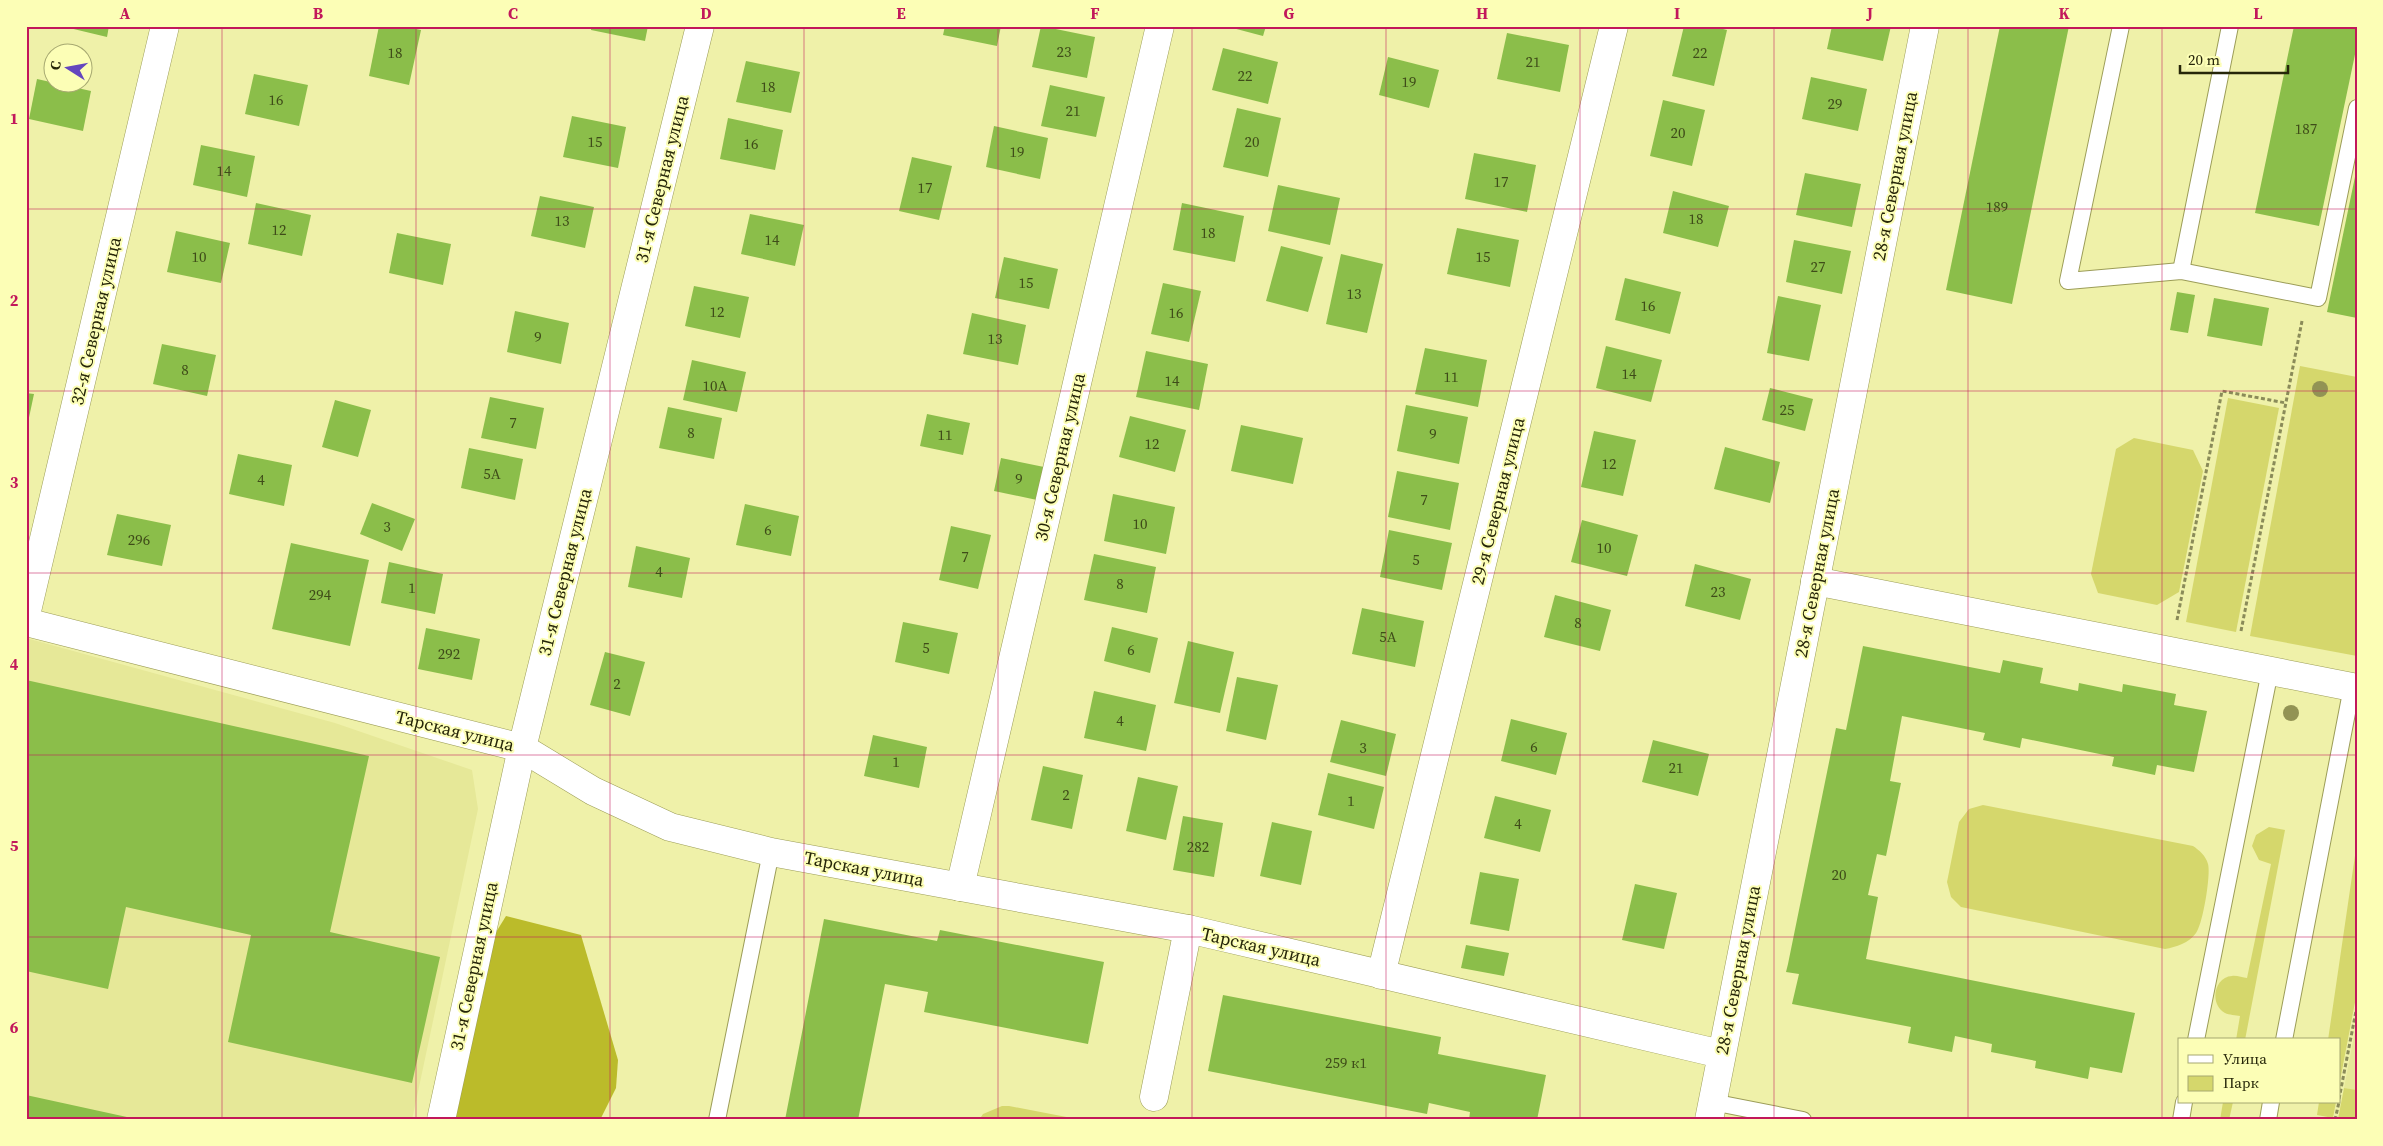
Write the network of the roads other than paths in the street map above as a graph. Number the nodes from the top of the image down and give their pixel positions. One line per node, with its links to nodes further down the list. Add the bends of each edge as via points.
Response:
1 (165, 26): 11 (street, 32-я Северная улица)
2 (700, 26): 15 (street, 31-я Северная улица)
3 (1160, 26): 17 (street, 30-я Северная улица)
4 (1614, 26): 19 (street, 29-я Северная улица)
5 (1925, 26): 10 (street, 28-я Северная улица)
6 (2121, 26): 9 (lane, via 2068,281)
7 (2230, 26): 9 (lane)
8 (2357, 108): 9 (lane, via 2318,298)
9 (2181, 271)
10 (1815, 581): 13 (street); 22 (street, 28-я Северная улица)
11 (26, 615)
12 (26, 622): 15 (street, Тарская улица)
13 (2270, 671): 14 (street); 20 (lane)
14 (2352, 688): 21 (lane)
15 (522, 748): 16 (street, Тарская улица, via 593,791 670,827); 27 (street, 31-я Северная улица)
16 (771, 852): 17 (street, Тарская улица); 28 (lane)
17 (960, 887): 18 (street, Тарская улица)
18 (1188, 929): 19 (street, Тарская улица); 23 (street)
19 (1381, 975): 22 (street, Тарская улица)
20 (2196, 1038)
21 (2284, 1038)
22 (1722, 1054): 26 (street, 28-я Северная улица)
23 (1154, 1097)
24 (2184, 1104): 30 (lane)
25 (2272, 1104): 31 (lane)
26 (1710, 1111): 29 (lane)
27 (441, 1120)
28 (717, 1120)
29 (1802, 1120)
30 (2181, 1120)
31 (2268, 1120)

